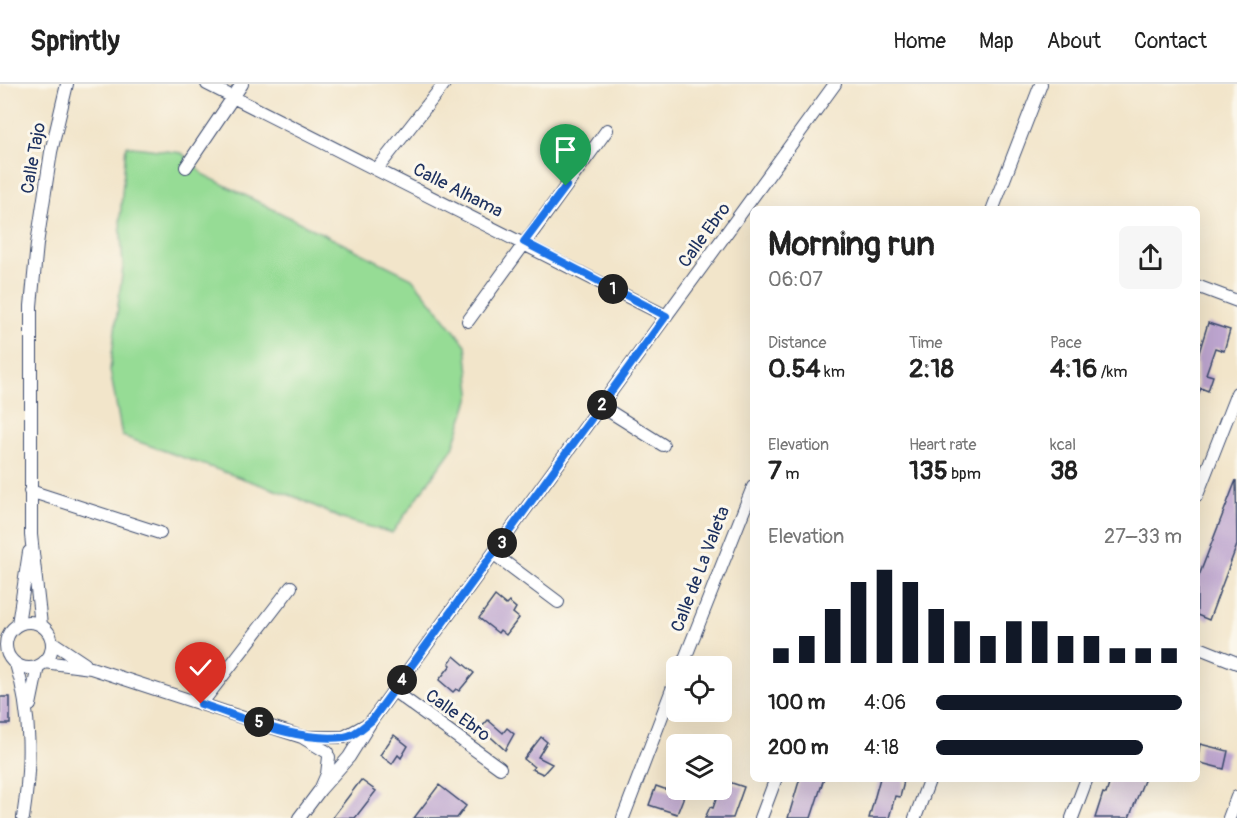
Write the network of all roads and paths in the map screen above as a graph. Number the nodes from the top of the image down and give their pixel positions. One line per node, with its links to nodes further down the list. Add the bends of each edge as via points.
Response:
1 (67, 84): 21 (street, Calle Tajo, via 51,152 31,306)
2 (207, 84): 7 (street, Calle Alhama)
3 (242, 84): 7 (street)
4 (444, 84): 10 (street, Calle Alhama)
5 (835, 84): 15 (street, Calle Ebro)
6 (1041, 84): 11 (street)
7 (232, 96): 9 (street); 10 (street, Calle Alhama)
8 (607, 130): 12 (street)
9 (186, 167)
10 (377, 170): 12 (street, Calle Alhama)
11 (995, 206)
12 (524, 242): 15 (street, Calle Alhama); 16 (street)
13 (1200, 287): 14 (street)
14 (1237, 301)
15 (666, 316): 18 (street, Calle Ebro)
16 (468, 321)
17 (1237, 393): 20 (street)
18 (602, 406): 19 (street); 25 (street, Calle Ebro)
19 (663, 445)
20 (1200, 487)
21 (30, 491): 23 (street); 24 (street, Calle Tajo)
22 (750, 495): 33 (street, Calle de La Valeta)
23 (160, 533)
24 (31, 536): 28 (street, Calle Tajo); 29 (street, Calle Tajo)
25 (494, 554): 27 (street); 38 (street, Calle Ebro)
26 (291, 587): 39 (street)
27 (558, 602)
28 (41, 625): 29 (street, via 34,622); 30 (street)
29 (10, 628): 31 (street)
30 (52, 642): 36 (street, via 52,649); 37 (street)
31 (4, 647): 35 (street)
32 (1200, 647): 34 (street)
33 (686, 656)
34 (1237, 663)
35 (16, 664): 36 (street, via 27,668); 41 (street)
36 (41, 664): 37 (street); 41 (street)
37 (91, 668): 39 (street)
38 (394, 691): 42 (street, Calle Ebro); 47 (street, Calle Ebro)
39 (201, 704): 43 (street)
40 (666, 705): 55 (street)
41 (28, 712): 54 (street, via 30,737)
42 (372, 720): 44 (street, Calle Ebro, via 356,732); 46 (street, Calle Ebro)
43 (302, 737): 44 (street); 45 (street)
44 (339, 737): 45 (street, via 329,741); 46 (street, via 351,744)
45 (328, 754): 46 (street, via 337,761); 51 (street, Calle Ebro, via 327,774)
46 (349, 754): 51 (street, Calle Ebro)
47 (501, 768)
48 (774, 782): 56 (street)
49 (928, 782): 57 (street)
50 (1086, 782): 58 (street)
51 (320, 790): 53 (street, Calle Ebro)
52 (1237, 797): 59 (street)
53 (304, 816)
54 (23, 818)
55 (623, 818)
56 (761, 818)
57 (915, 818)
58 (1072, 818)
59 (1229, 818)

